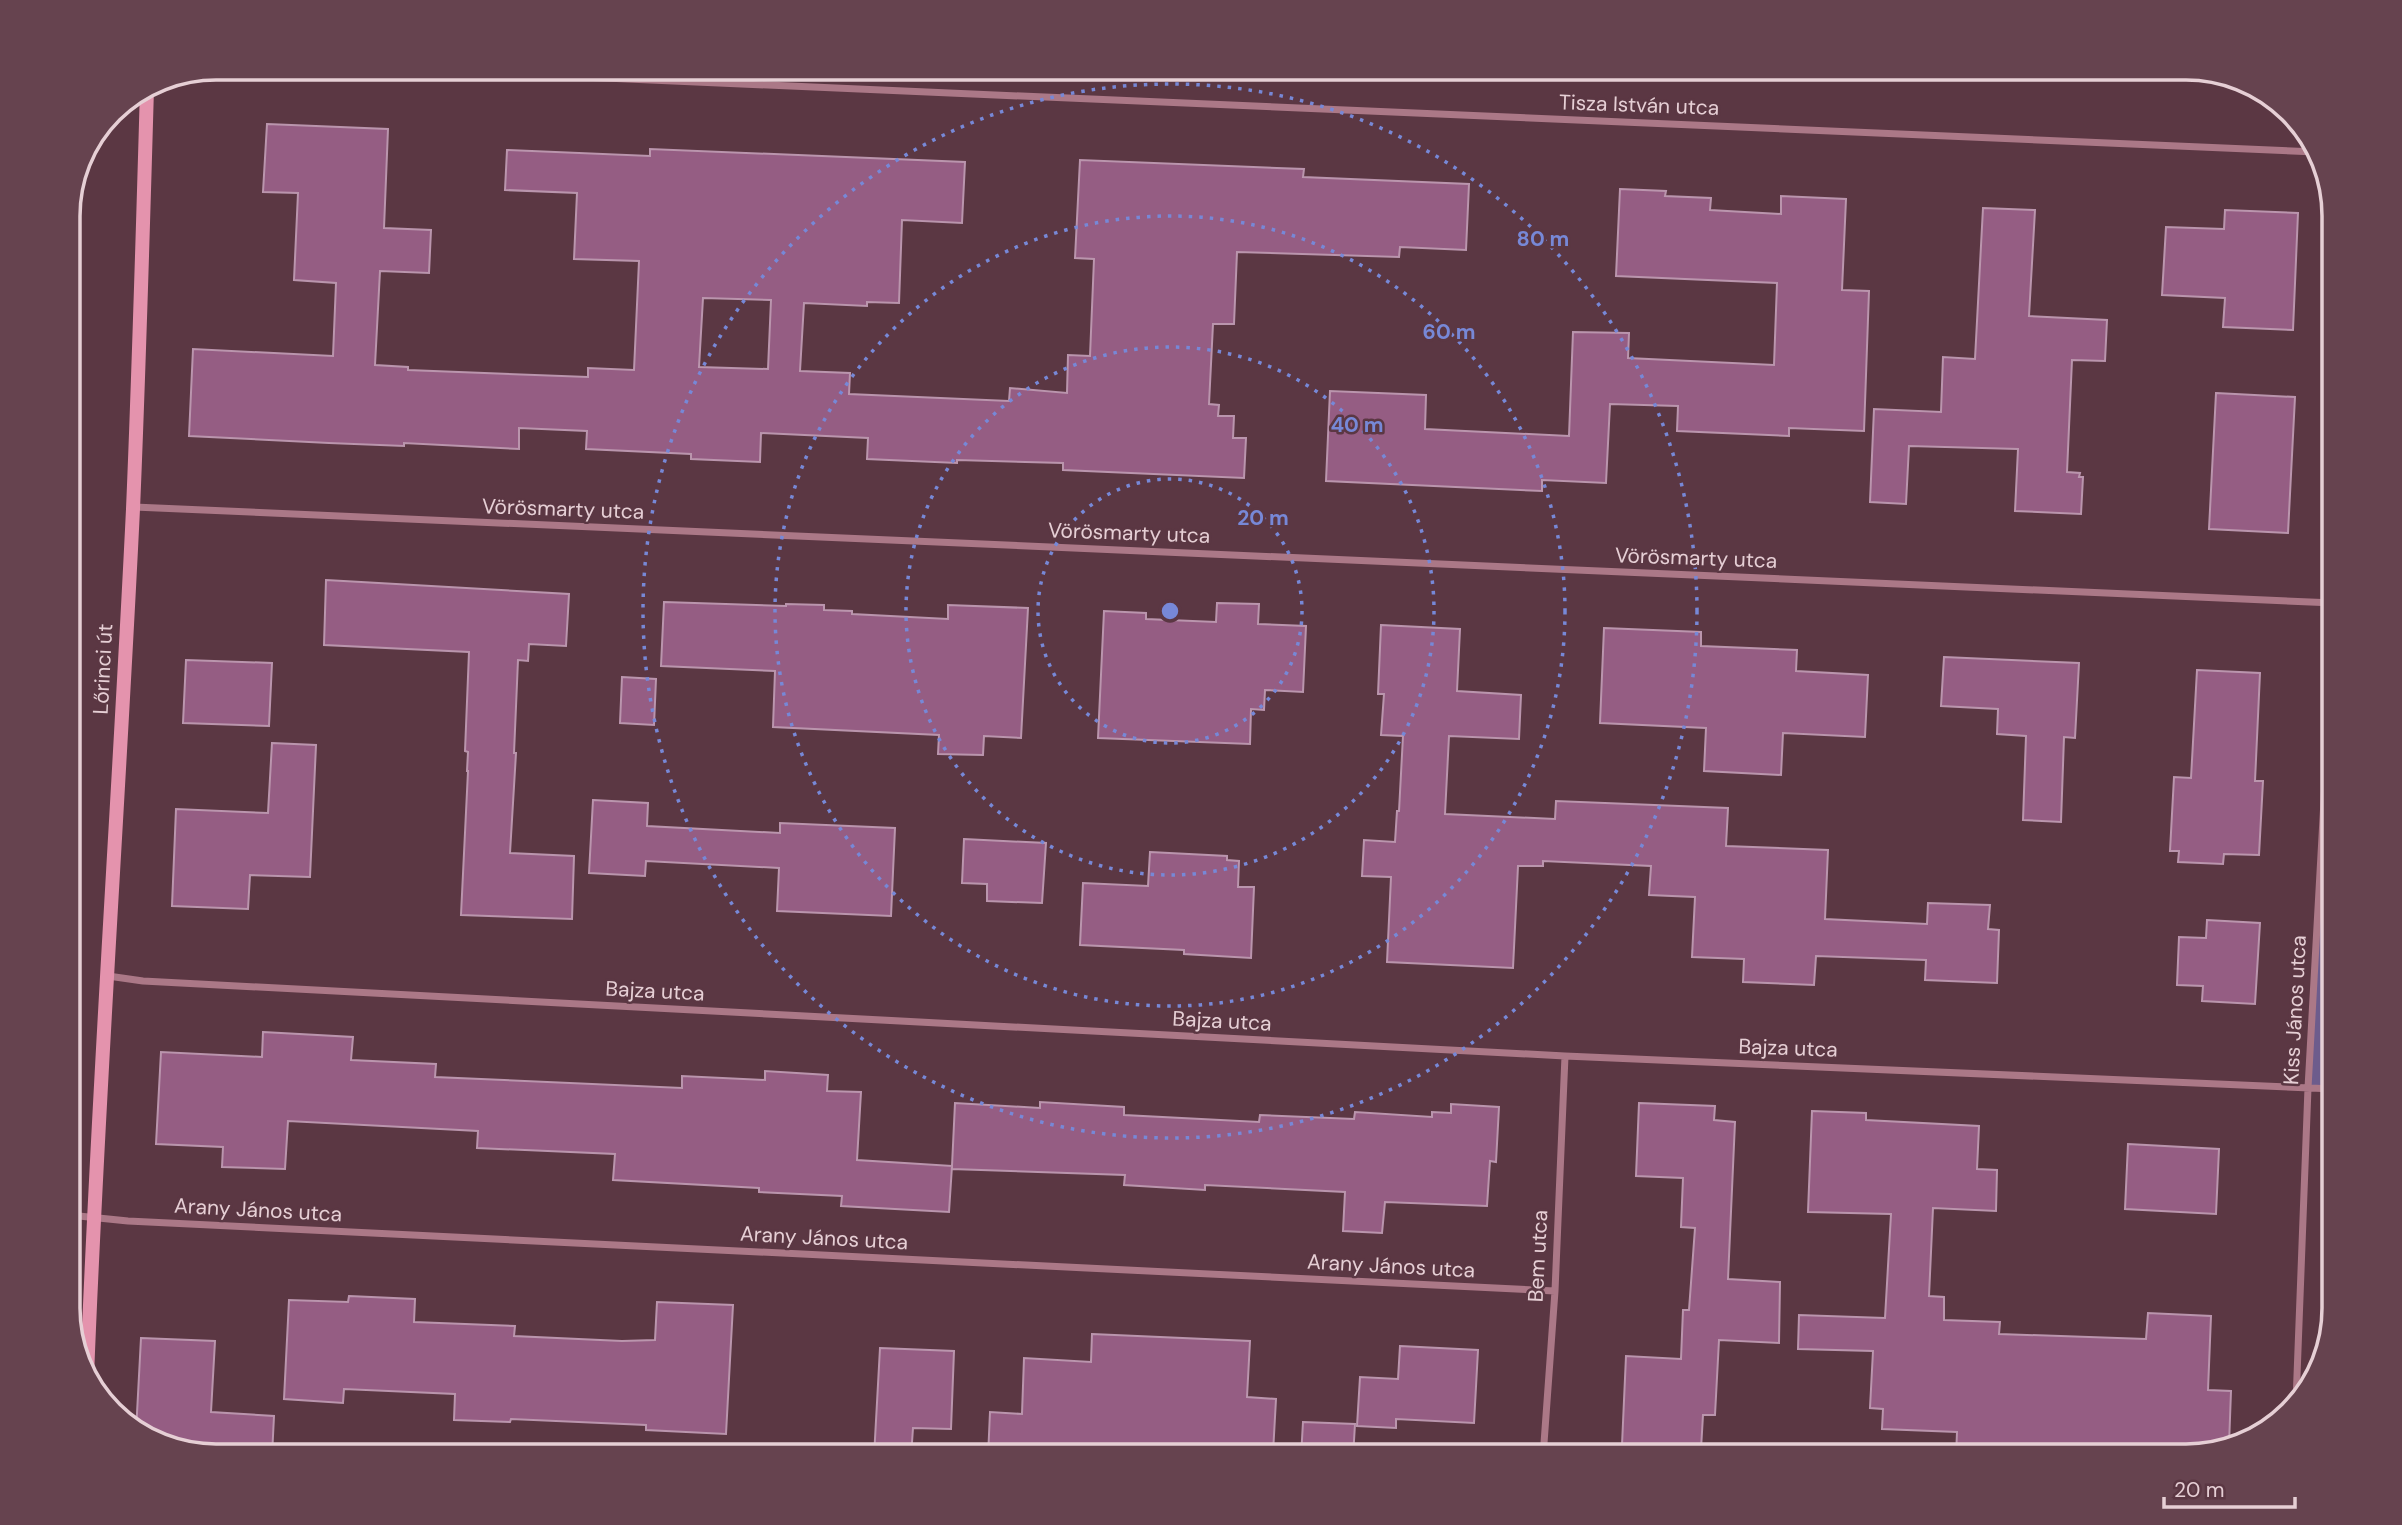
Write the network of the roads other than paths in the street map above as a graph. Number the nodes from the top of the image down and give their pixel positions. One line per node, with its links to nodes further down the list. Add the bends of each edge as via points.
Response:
1 (668, 81): 3 (street, Tisza István utca)
2 (148, 100): 4 (street, Lőrinci út)
3 (2304, 151)
4 (133, 507): 5 (street, Vörösmarty utca); 7 (street, Lőrinci út)
5 (2322, 602)
6 (2322, 837): 9 (street, Kiss János utca)
7 (108, 976): 8 (street, Bajza utca); 12 (street, Lőrinci út)
8 (1565, 1056): 9 (street, Bajza utca); 13 (street, Bem utca)
9 (2308, 1088): 10 (street, Bajza utca); 15 (street, Kiss János utca)
10 (2322, 1089)
11 (81, 1216): 12 (street, Arany János utca)
12 (93, 1216): 13 (street, Arany János utca, via 128,1222); 14 (street, Lőrinci út)
13 (1555, 1292): 16 (street, Bem utca)
14 (88, 1351)
15 (2297, 1387)
16 (1544, 1444)

